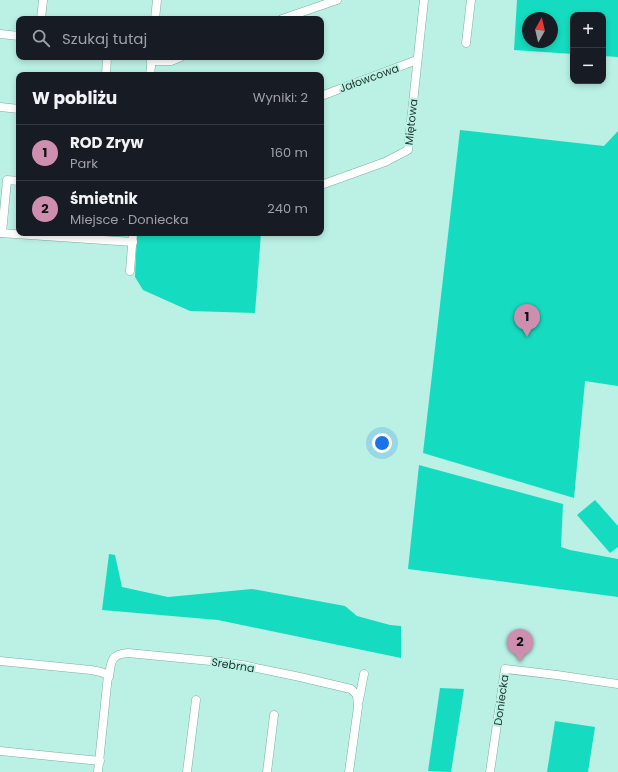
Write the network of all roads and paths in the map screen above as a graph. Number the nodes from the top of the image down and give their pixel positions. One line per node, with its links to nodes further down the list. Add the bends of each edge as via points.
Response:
1 (43, 0): 6 (street)
2 (157, 0): 7 (street)
3 (337, 0): 8 (street)
4 (424, 0): 16 (street, Miętowa)
5 (471, 0): 11 (street)
6 (41, 16)
7 (156, 16)
8 (291, 16)
9 (0, 34): 10 (street)
10 (16, 36)
11 (466, 43)
12 (107, 60): 17 (street)
13 (152, 60): 18 (street)
14 (162, 60): 15 (street)
15 (174, 60)
16 (417, 60): 19 (street, Jałowcowa); 23 (street, Miętowa, via 408,150 385,162)
17 (106, 72)
18 (150, 72)
19 (324, 95)
20 (0, 107): 21 (street)
21 (16, 108)
22 (16, 181): 24 (street, via 7,180)
23 (324, 184)
24 (1, 233): 25 (street)
25 (16, 233)
26 (93, 236): 28 (street)
27 (133, 236): 28 (street)
28 (132, 242): 29 (street)
29 (130, 271)
30 (0, 661): 32 (street, via 91,670 106,673)
31 (364, 674): 35 (street, Srebrna)
32 (109, 677): 35 (street, Srebrna, via 113,658 123,654 221,662 345,686 357,695); 38 (street, Srebrna)
33 (618, 684): 43 (street, Doniecka, via 505,669)
34 (196, 700): 40 (street)
35 (358, 707): 42 (street, Srebrna)
36 (274, 715): 41 (street)
37 (1, 754): 38 (street)
38 (100, 761): 39 (street, Srebrna)
39 (98, 772)
40 (187, 772)
41 (267, 772)
42 (349, 772)
43 (490, 772)

